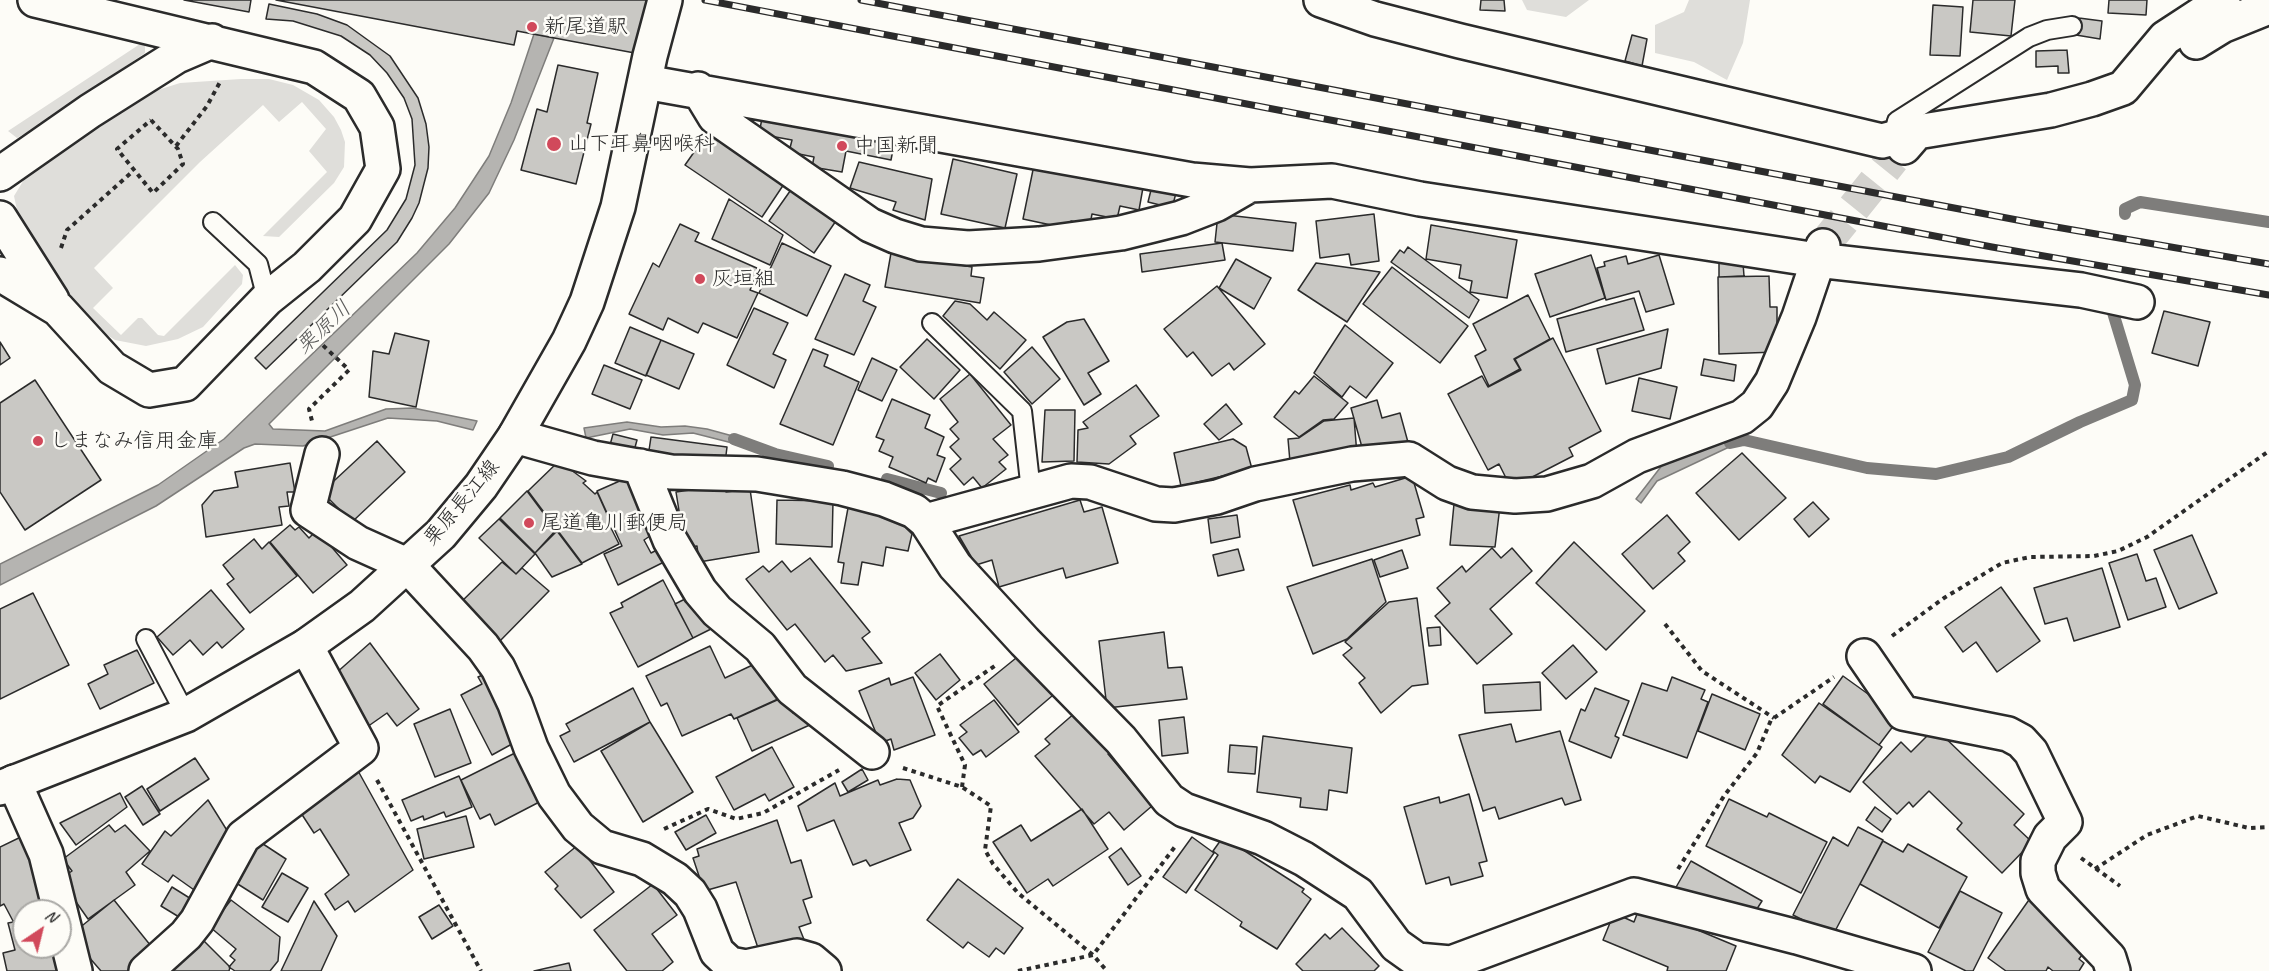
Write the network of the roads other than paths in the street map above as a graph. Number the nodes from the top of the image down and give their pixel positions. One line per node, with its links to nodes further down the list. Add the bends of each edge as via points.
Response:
1 (34, 0): 7 (street)
2 (665, 0): 8 (street, 栗原長江線)
3 (1321, 0): 11 (street, via 1460,41)
4 (2223, 0): 9 (street, via 2165,38)
5 (2269, 7): 9 (street, via 2222,26)
6 (2072, 26): 11 (lane, via 2029,37 1897,121)
7 (212, 40): 12 (street, via 177,56); 19 (street, via 227,48 314,67 359,96 377,127 382,169 355,219)
8 (645, 82): 10 (street); 23 (street, 栗原長江線, via 618,207 587,302)
9 (2123, 88): 11 (street, via 2051,110)
10 (698, 89): 13 (street, via 1192,180); 13 (street, via 715,117 851,211 895,236 921,244 980,248 1121,233 1181,218)
11 (1901, 143)
12 (0, 174)
13 (1250, 185): 16 (street, via 1332,181 1420,199)
14 (0, 218): 21 (street)
15 (213, 222): 17 (lane)
16 (1820, 253): 20 (street, via 2081,290); 26 (street, via 1799,317 1757,405 1742,417 1637,456 1592,481 1565,490 1515,496 1472,492 1447,483 1409,459 1352,464 1174,506 1156,504 1090,482 1071,481)
17 (258, 264): 19 (lane); 19 (lane)
18 (0, 273): 21 (street)
19 (278, 290): 21 (street, via 185,384 149,390 112,368)
20 (2137, 302)
21 (58, 309)
22 (932, 323): 26 (lane, via 1022,411)
23 (514, 436): 25 (street, via 593,458); 28 (street, 栗原長江線, via 447,526)
24 (318, 440): 28 (street, via 308,510 358,543)
25 (640, 466): 27 (street, via 671,472 757,474 842,488 901,505); 33 (street, via 670,540 700,591 717,611 760,647 792,689)
26 (1030, 491): 27 (street)
27 (926, 521): 35 (street, via 955,566 1121,740 1169,800 1198,816 1263,838 1358,894)
28 (407, 565): 30 (street, 栗原長江線, via 362,606); 38 (street, via 498,668 531,748 565,813 589,838 602,847 659,867 690,893 717,952 730,964 746,967 797,956 811,960)
29 (146, 639): 32 (lane)
30 (306, 646): 32 (street, 栗原長江線); 37 (street, via 361,748 243,837 197,921)
31 (1864, 656): 40 (street, via 1903,712 2008,734 2021,741 2040,766 2065,822 2042,850 2038,873 2043,889 2109,958)
32 (186, 715): 34 (street, 栗原長江線)
33 (872, 752)
34 (7, 785): 36 (street, via 46,854)
35 (1411, 963): 39 (street, via 1451,963 1634,896)
36 (75, 971)
37 (146, 971)
38 (824, 971)
39 (1914, 971)
40 (2113, 971)

